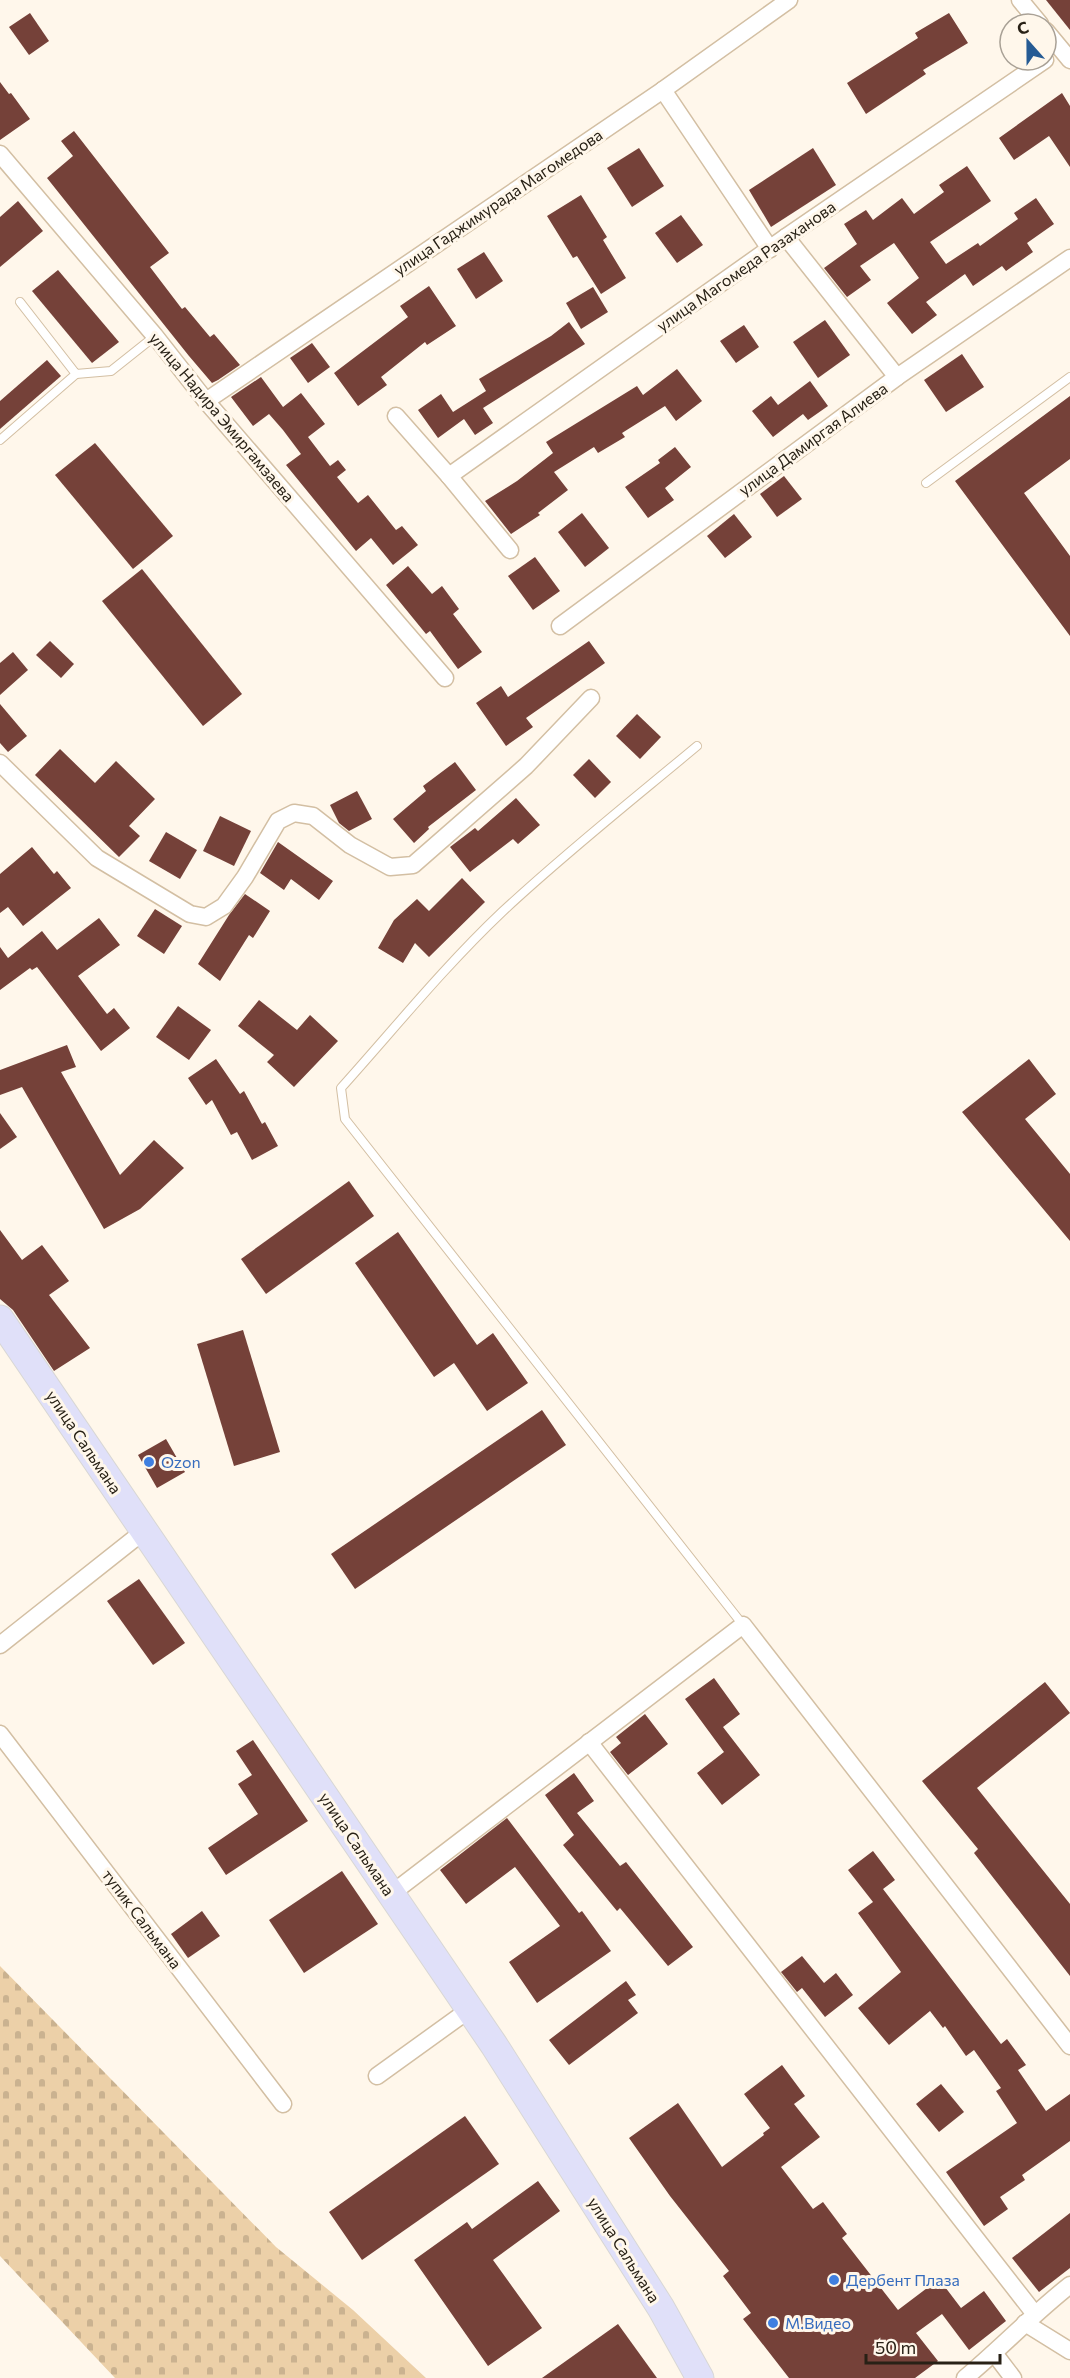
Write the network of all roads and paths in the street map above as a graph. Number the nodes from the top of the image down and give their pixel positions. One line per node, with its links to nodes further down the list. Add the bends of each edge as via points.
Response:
1 (789, 0): 5 (street, улица Гаджимурада Магомедова)
2 (1020, 0): 3 (street)
3 (1030, 12)
4 (1028, 72): 7 (street, улица Магомеда Разаханова)
5 (663, 90): 8 (street); 15 (street, улица Гаджимурада Магомедова)
6 (0, 154): 11 (street, улица Надира Эмиргамзаева)
7 (786, 237): 8 (street, улица Магомеда Разаханова); 13 (street)
8 (770, 249): 18 (street, улица Магомеда Разаханова)
9 (1070, 258): 13 (street, улица Дамиргая Алиева)
10 (20, 302): 12 (lane)
11 (155, 336): 12 (lane, via 111,371); 15 (street, улица Надира Эмиргамзаева)
12 (76, 374): 17 (lane)
13 (897, 377): 21 (street, улица Дамиргая Алиева)
14 (1070, 377): 19 (lane)
15 (206, 401): 22 (street, улица Надира Эмиргамзаева)
16 (396, 417): 18 (street)
17 (0, 440)
18 (449, 476): 20 (street)
19 (926, 483)
20 (510, 550)
21 (560, 626)
22 (445, 678)
23 (591, 698): 25 (street, via 526,766 413,865 390,867 350,845 312,816 294,813 278,821 224,906 206,917 190,914 97,858)
24 (697, 746): 28 (lane, via 501,913 341,1088 345,1119)
25 (0, 763)
26 (0, 1319): 27 (main road, улица Сальмана)
27 (144, 1531): 29 (street); 32 (main road, улица Сальмана)
28 (743, 1625): 31 (street); 34 (street)
29 (0, 1645)
30 (0, 1734): 36 (street, тупик Сальмана)
31 (589, 1742): 32 (street); 38 (street)
32 (391, 1894): 33 (main road, улица Сальмана)
33 (470, 2009): 35 (street); 41 (main road, улица Сальмана, via 661,2308)
34 (1070, 2046)
35 (377, 2076)
36 (283, 2103)
37 (1070, 2285): 38 (street)
38 (1030, 2318): 39 (street); 40 (street)
39 (1070, 2351)
40 (994, 2354): 42 (street); 43 (street)
41 (700, 2378)
42 (964, 2378)
43 (1013, 2378)

